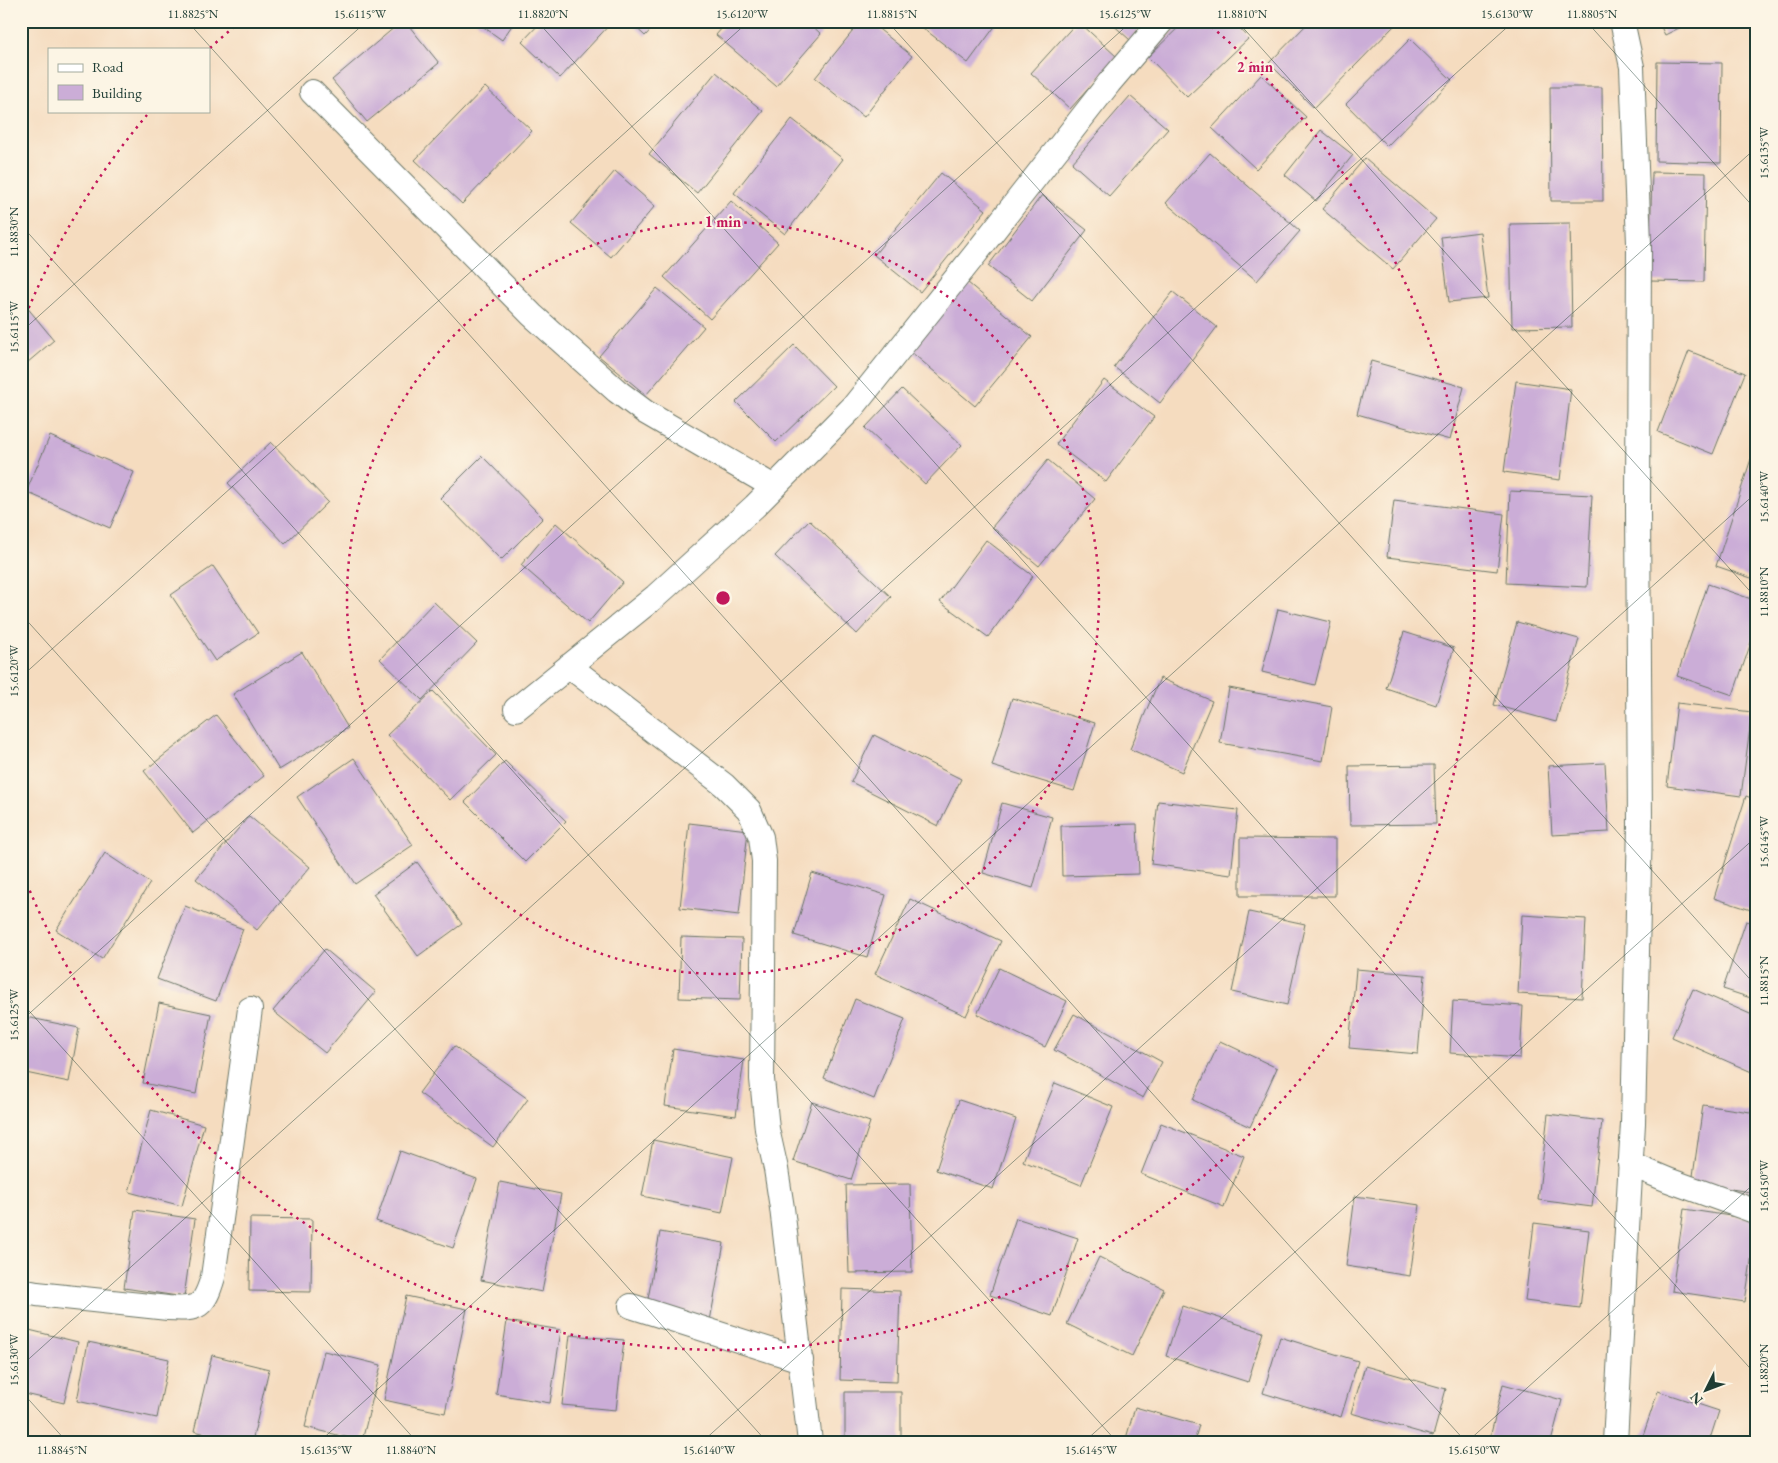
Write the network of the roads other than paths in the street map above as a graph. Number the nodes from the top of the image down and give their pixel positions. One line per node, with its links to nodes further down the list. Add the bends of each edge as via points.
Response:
1 (1162, 21): 4 (street, via 1109,83 853,407)
2 (1622, 21): 8 (street, via 1632,67 1639,243 1640,824)
3 (312, 92): 4 (street, via 532,315 617,392 645,412)
4 (774, 486): 5 (street, via 656,596)
5 (569, 666): 6 (street); 12 (street, via 724,785 749,810 761,837 764,861 762,1079)
6 (516, 709)
7 (250, 1009): 10 (street, via 213,1277 208,1295 200,1305 189,1309 168,1308)
8 (1630, 1164): 9 (street); 14 (street)
9 (1757, 1212)
10 (21, 1291)
11 (631, 1306): 12 (street)
12 (801, 1360): 13 (street)
13 (810, 1442)
14 (1615, 1442)

